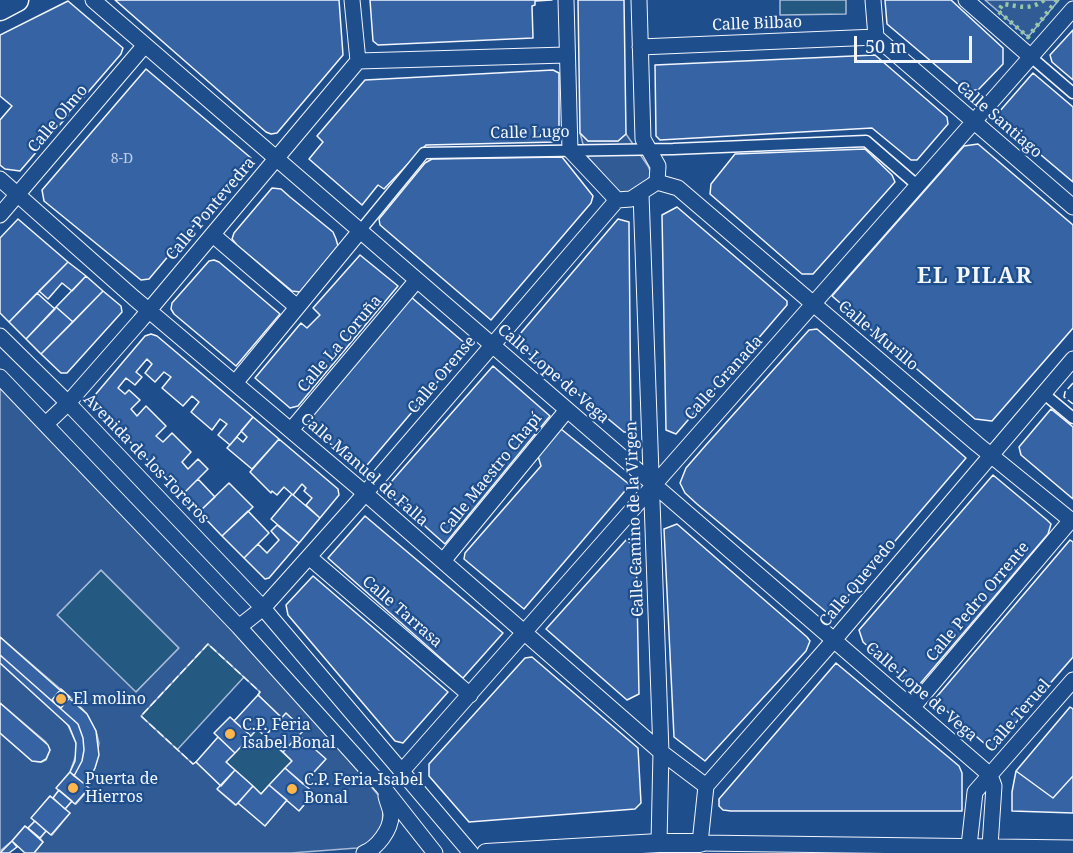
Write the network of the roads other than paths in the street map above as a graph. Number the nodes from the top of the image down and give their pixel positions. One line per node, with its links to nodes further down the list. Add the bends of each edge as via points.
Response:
1 (17, 0): 8 (main road)
2 (93, 0): 11 (street, Calle Lope de Vega)
3 (352, 0): 15 (street)
4 (566, 0): 13 (street)
5 (639, 0): 12 (street)
6 (873, 0): 10 (street)
7 (966, 0): 14 (street)
8 (0, 9)
9 (1073, 9): 14 (street, Calle Granada)
10 (876, 37): 12 (street, Calle Bilbao); 17 (street, Calle Santiago)
11 (145, 45): 20 (street, Calle Lope de Vega); 25 (street, Calle Olmo)
12 (640, 47): 18 (street, via 644,139)
13 (566, 55): 15 (street); 19 (street)
14 (1031, 57): 16 (street); 17 (street, Calle Granada)
15 (358, 61): 20 (street, Calle Pontevedra)
16 (1073, 93)
17 (974, 121): 23 (street, Calle Granada); 27 (street, Calle Santiago)
18 (648, 149): 19 (street, Calle Lugo); 22 (street, via 658,166); 23 (street, Calle Lugo, via 866,141)
19 (570, 150): 26 (street); 29 (street, Calle Lugo, via 423,153)
20 (277, 159): 29 (street, Calle Lope de Vega); 30 (street, Calle Pontevedra)
21 (0, 179): 25 (street, Calle Manuel de Falla)
22 (657, 182): 24 (street); 32 (street, Calle Murillo, via 678,188)
23 (918, 186): 32 (street, Calle Granada)
24 (641, 194): 26 (street); 47 (street, Calle Camino de la Virgen)
25 (18, 195): 28 (street, Calle Olmo); 34 (street, Calle Manuel de Falla)
26 (616, 200): 36 (street, Calle Orense)
27 (1073, 207)
28 (0, 215)
29 (360, 231): 31 (street, Calle Lope de Vega); 33 (street, Calle Lugo)
30 (213, 235): 33 (street); 34 (street, Calle Pontevedra)
31 (417, 280): 36 (street, Calle Lope de Vega); 45 (street, Calle La Coruña)
32 (814, 305): 46 (street, Calle Murillo); 47 (street, Calle Granada)
33 (297, 307): 39 (street, Calle Lugo)
34 (149, 311): 39 (street, Calle Manuel de Falla); 41 (street, Calle Pontevedra)
35 (0, 336): 41 (street, Avenida de los Toreros)
36 (491, 344): 42 (street, Calle Lope de Vega); 48 (street, Calle Orense)
37 (1073, 359): 40 (street, Calle Quevedo)
38 (0, 377): 44 (street)
39 (235, 383): 45 (street, Calle Manuel de Falla)
40 (1043, 393): 43 (street); 46 (street, Calle Quevedo)
41 (68, 403): 44 (street, Calle Pontevedra); 52 (street, Avenida de los Toreros)
42 (567, 410): 47 (street, Calle Lope de Vega); 51 (street, Calle Maestro Chapí)
43 (1073, 418)
44 (46, 424): 53 (street)
45 (291, 430): 48 (street, Calle Manuel de Falla)
46 (990, 455): 49 (street, Calle Murillo); 55 (street, Calle Quevedo)
47 (653, 484): 54 (street, Calle Granada); 55 (street, Calle Lope de Vega); 59 (street, Calle Camino de la Virgen)
48 (366, 494): 50 (street, Calle Orense); 51 (street, Calle Manuel de Falla)
49 (1072, 521): 58 (street, Calle Pedro Orrente)
50 (309, 557): 52 (street, Calle Orense); 57 (street, Calle Tarrasa)
51 (443, 561): 54 (street, Calle Manuel de Falla)
52 (263, 608): 53 (street); 60 (street, Avenida de los Toreros)
53 (239, 627): 63 (street)
54 (524, 631): 57 (street, Calle Granada); 59 (street, Calle Manuel de Falla)
55 (834, 640): 58 (street, Calle Lope de Vega); 62 (street, Calle Quevedo)
56 (1073, 680): 61 (street, Calle Teruel)
57 (470, 695): 60 (street, Calle Granada)
58 (912, 708): 61 (street, Calle Lope de Vega)
59 (661, 752): 62 (street, Calle Manuel de Falla); 64 (street, Calle Camino de la Virgen)
60 (402, 771): 72 (street, Avenida de los Toreros)
61 (990, 775): 67 (street, Calle Teruel, via 994,786); 69 (street, Calle Teruel, via 975,792)
62 (706, 786): 65 (street)
63 (383, 787): 70 (street, via 391,815 389,824 384,836); 71 (street)
64 (659, 843): 65 (street); 73 (street)
65 (700, 843): 66 (street)
66 (726, 843): 69 (street); 74 (street)
67 (990, 846): 68 (street); 69 (street)
68 (1073, 848)
69 (967, 850)
70 (364, 853)
71 (435, 853)
72 (471, 853)
73 (486, 853)
74 (741, 853)

